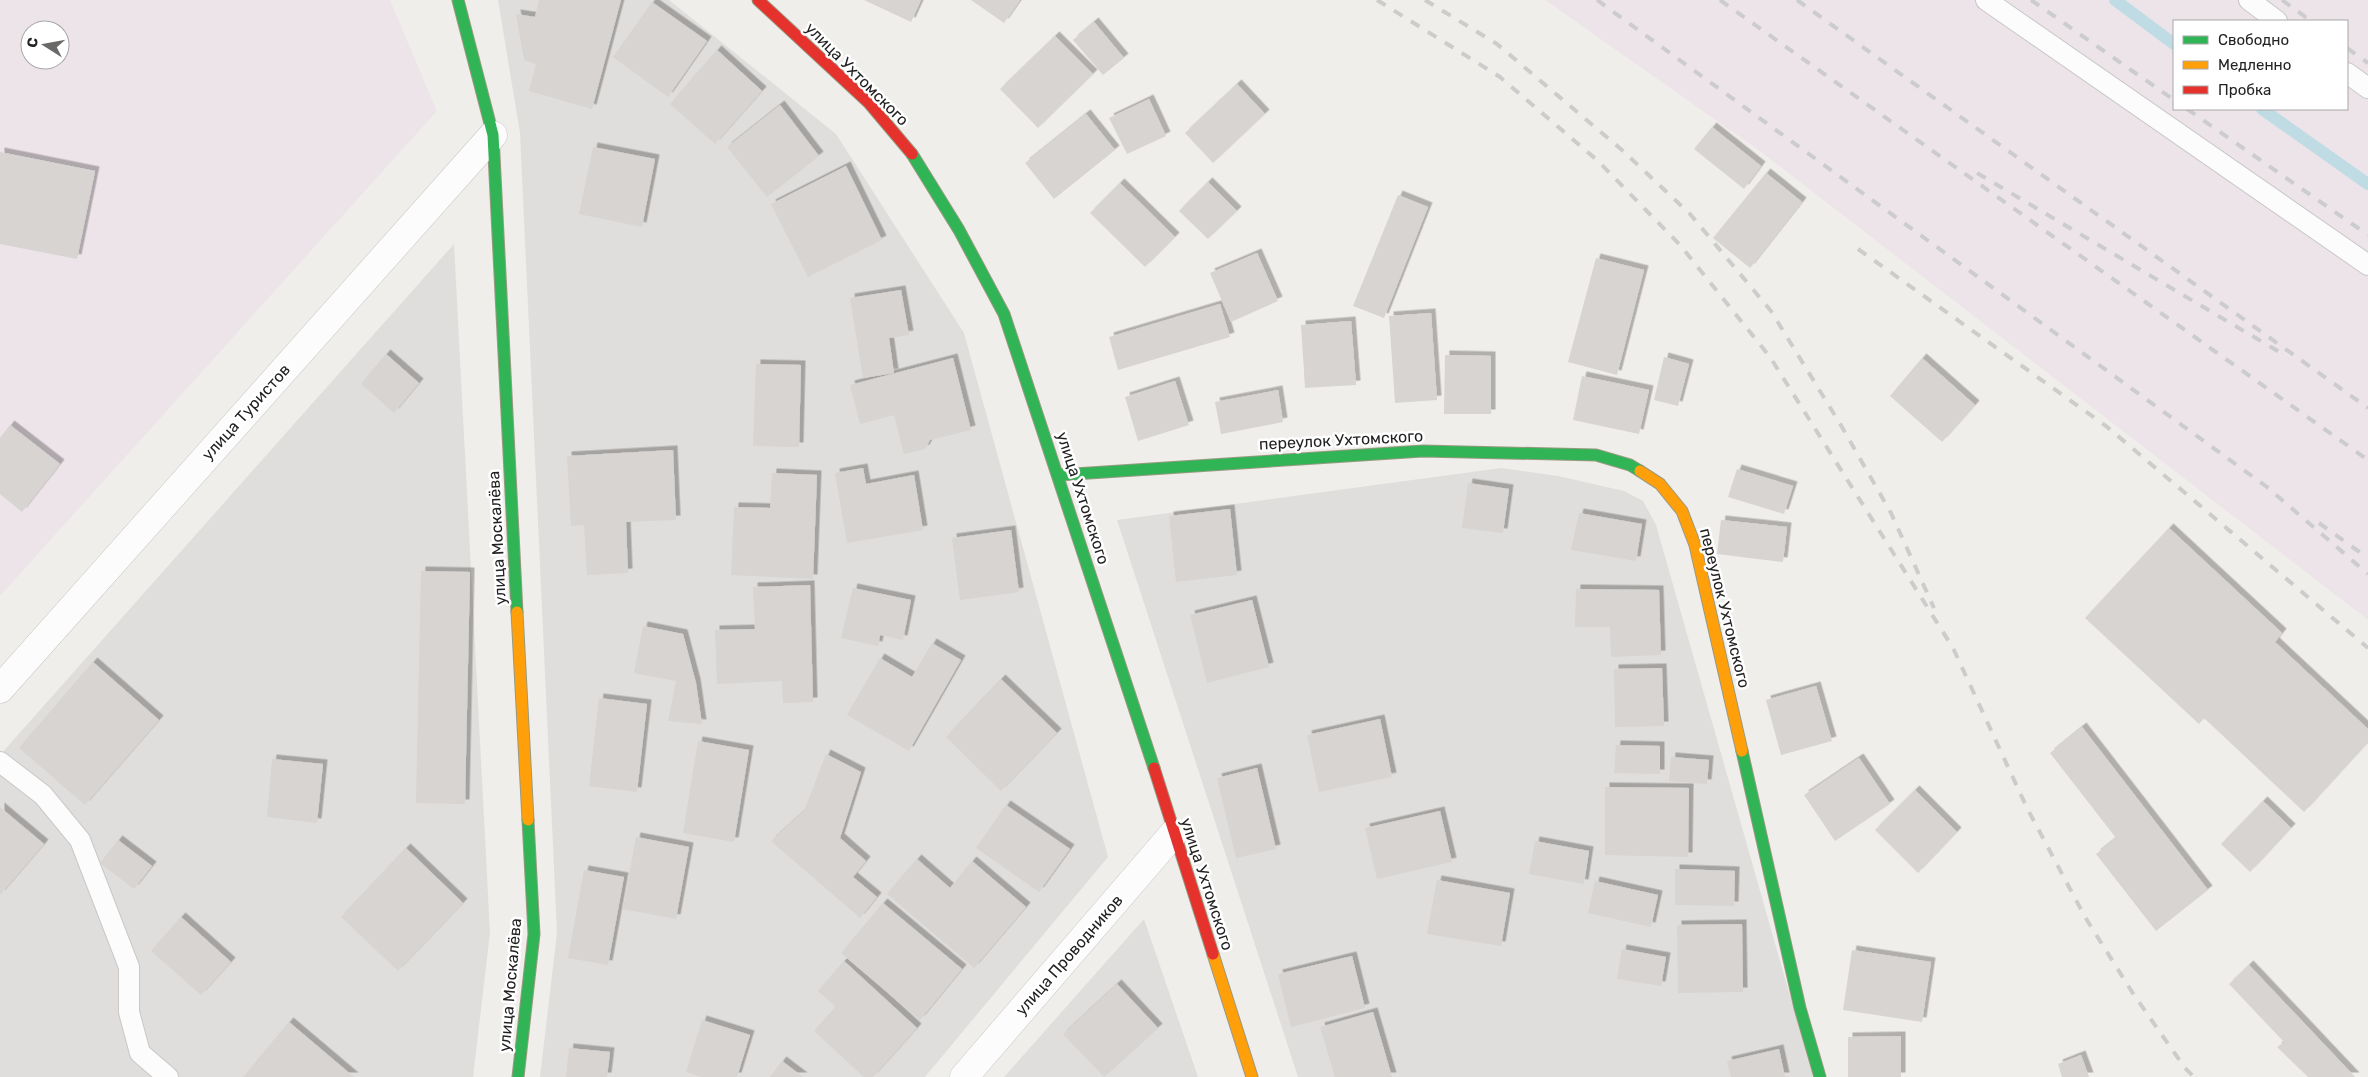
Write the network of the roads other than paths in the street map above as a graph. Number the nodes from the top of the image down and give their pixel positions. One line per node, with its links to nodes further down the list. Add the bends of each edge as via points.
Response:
1 (458, 0): 8 (street, улица Москалёва)
2 (758, 0): 10 (street, улица Ухтомского, via 869,103 918,161 1004,314)
3 (1986, 0): 9 (lane)
4 (2249, 0): 5 (lane)
5 (2277, 20)
6 (2348, 74): 7 (lane)
7 (2368, 88)
8 (493, 135): 11 (street, улица Туристов); 15 (street, улица Москалёва, via 534,934)
9 (2368, 265)
10 (1059, 475): 13 (street, улица Ухтомского); 18 (street, переулок Ухтомского, via 1422,451 1596,455 1630,465 1660,484 1682,512 1695,545 1800,1008)
11 (0, 689)
12 (0, 762): 14 (lane, via 43,795 80,840 129,967 129,1012 140,1053)
13 (1174, 833): 16 (street, улица Проводников); 17 (street, улица Ухтомского)
14 (168, 1077)
15 (518, 1077)
16 (964, 1077)
17 (1252, 1077)
18 (1820, 1077)

